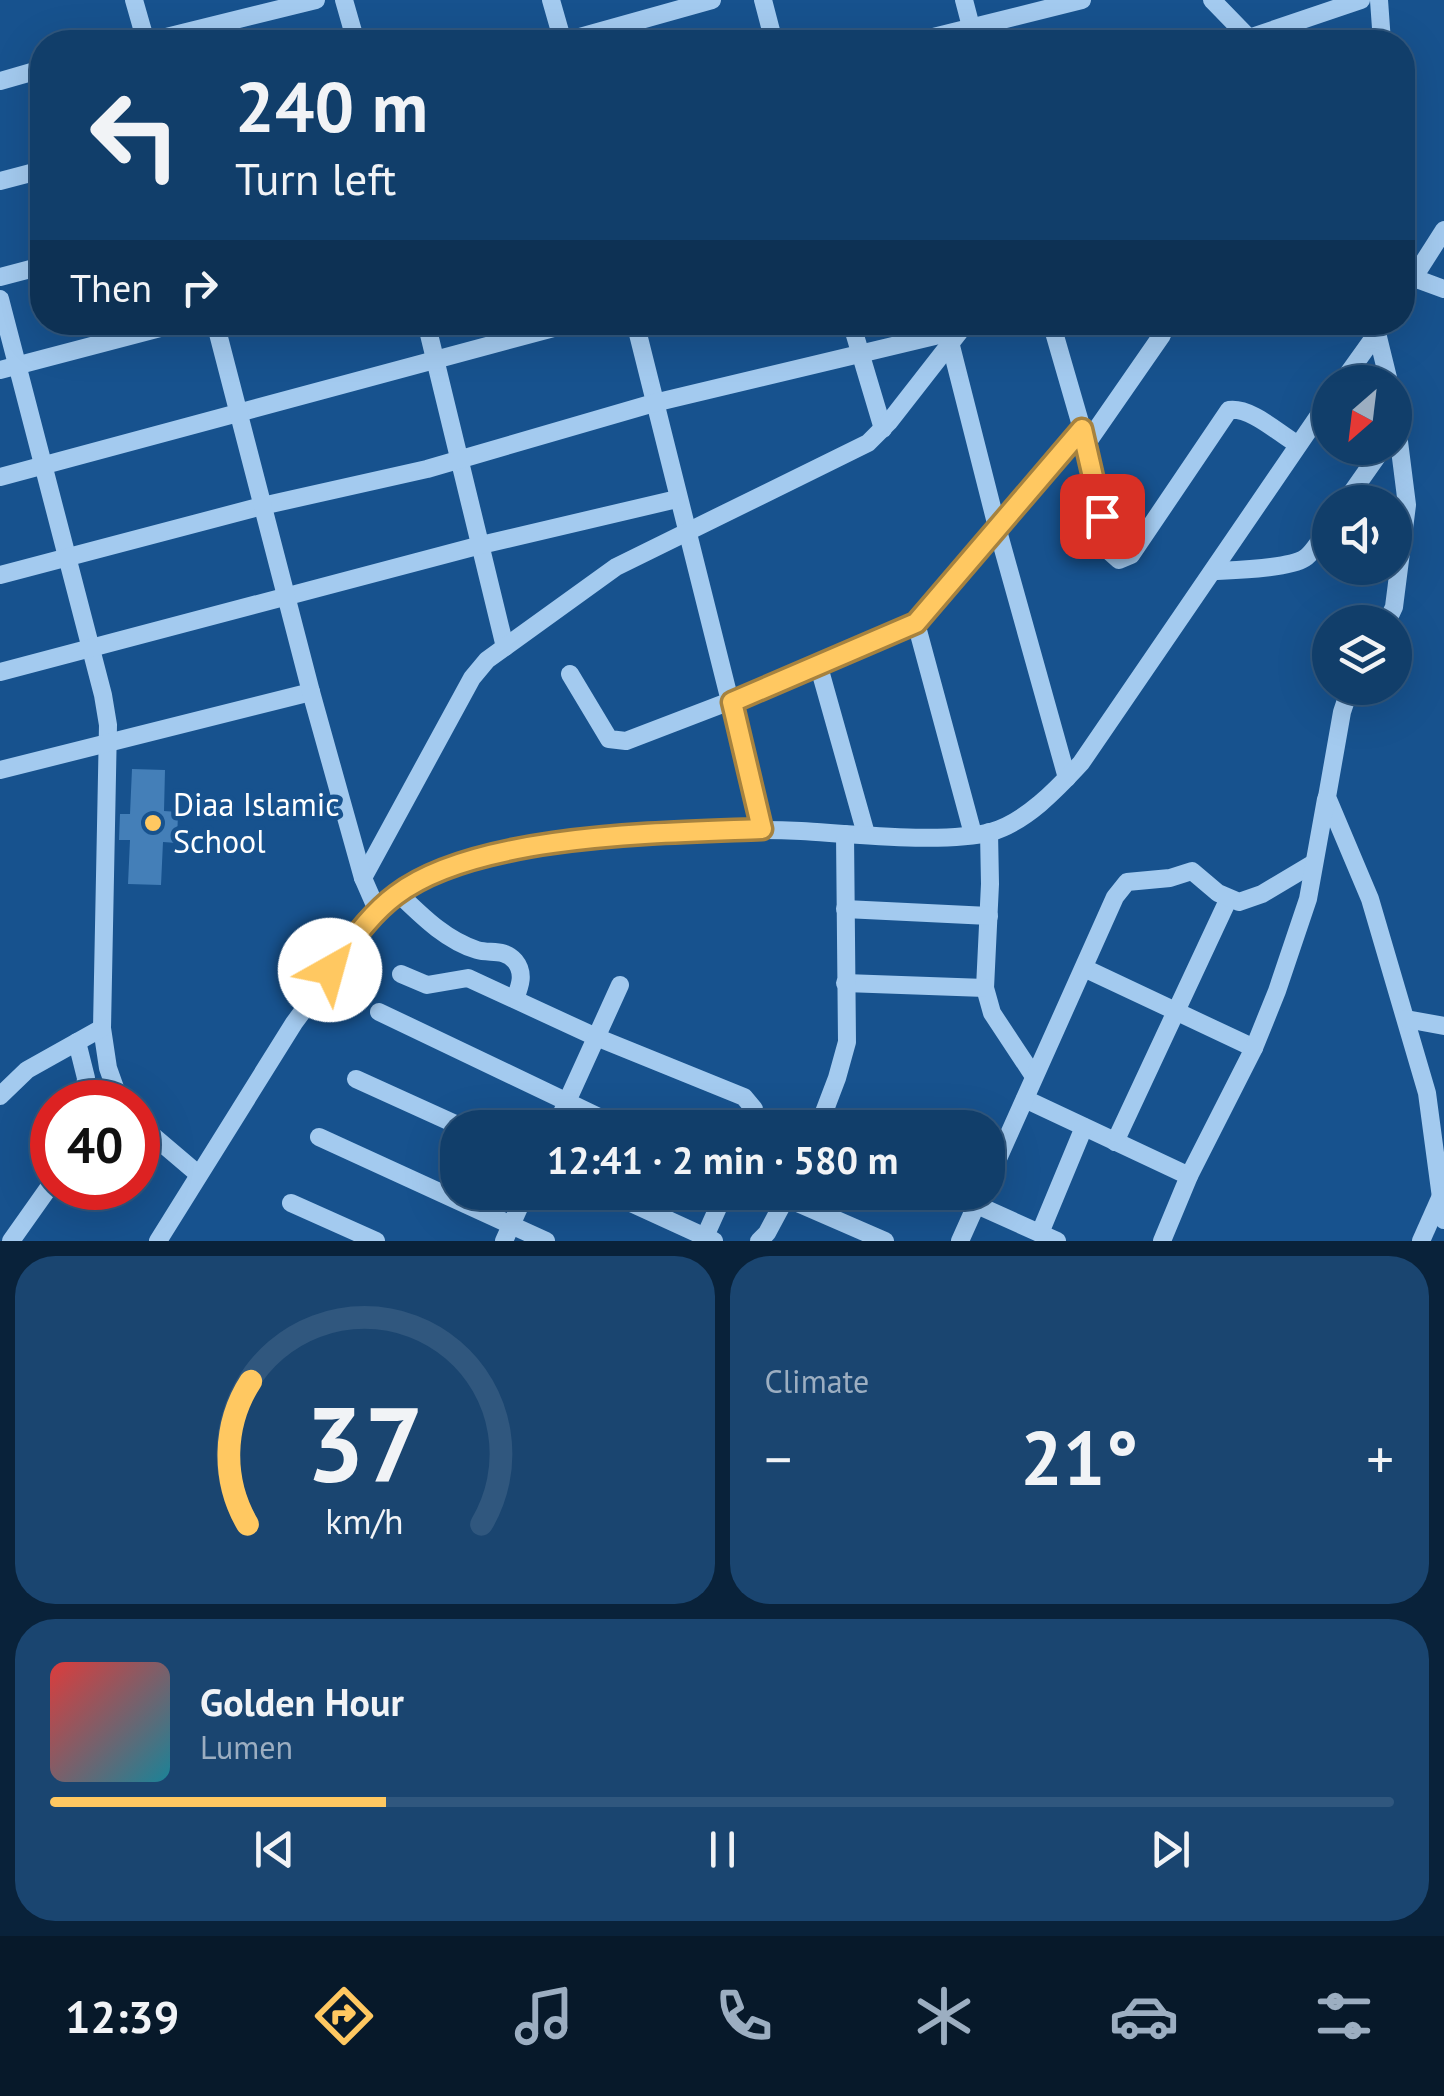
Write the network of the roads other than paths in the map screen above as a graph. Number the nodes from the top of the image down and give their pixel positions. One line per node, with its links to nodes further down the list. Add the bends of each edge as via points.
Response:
1 (134, 0): 12 (street)
2 (316, 0): 13 (street)
3 (344, 0): 14 (street)
4 (551, 0): 15 (street)
5 (712, 0): 16 (street)
6 (763, 0): 17 (street)
7 (964, 0): 18 (street)
8 (1082, 0): 19 (street)
9 (1212, 0): 20 (street)
10 (1361, 0): 21 (street)
11 (1378, 0): 22 (street)
12 (143, 30)
13 (195, 30)
14 (353, 30)
15 (559, 30)
16 (605, 30)
17 (771, 30)
18 (972, 30)
19 (989, 30)
20 (1234, 30)
21 (1272, 30)
22 (1381, 30)
23 (30, 73): 24 (street)
24 (0, 80)
25 (30, 173): 26 (street)
26 (0, 181)
27 (1444, 230): 29 (street)
28 (30, 269): 30 (street)
29 (1415, 274)
30 (0, 276)
31 (1415, 288): 32 (street)
32 (1444, 290)
33 (0, 300): 51 (street)
34 (133, 335): 51 (street)
35 (219, 335): 53 (street)
36 (429, 335): 48 (street)
37 (526, 335): 48 (street)
38 (638, 335): 52 (street)
39 (854, 335): 47 (street)
40 (946, 335): 47 (street)
41 (957, 335): 55 (street)
42 (960, 335): 64 (street)
43 (1055, 335): 56 (street)
44 (1162, 335): 56 (street)
45 (1376, 335): 49 (street)
46 (1382, 335): 50 (street)
47 (859, 355): 52 (street); 55 (street)
48 (435, 359): 53 (street); 58 (street)
49 (1354, 365)
50 (1386, 365)
51 (9, 367): 60 (street)
52 (654, 404): 58 (street); 62 (street)
53 (238, 412): 60 (street); 63 (street)
54 (1312, 424): 57 (street)
55 (883, 429): 65 (street, via 834,462)
56 (1084, 438): 57 (street, via 1110,552 1120,560 1131,555 1229,410 1246,412); 64 (street)
57 (1297, 444): 69 (street)
58 (460, 460): 63 (street); 66 (street)
59 (1402, 465): 72 (street, via 1407,505)
60 (44, 466): 61 (street); 68 (street)
61 (0, 476)
62 (677, 499): 65 (street); 66 (street)
63 (262, 506): 68 (street); 71 (street)
64 (998, 531): 73 (street); 84 (street)
65 (686, 533): 74 (street, via 606,574); 80 (street)
66 (481, 546): 71 (street); 74 (street)
67 (1312, 551): 69 (street, via 1298,561)
68 (67, 558): 70 (street); 75 (street)
69 (1214, 570): 84 (street)
70 (0, 575)
71 (286, 597): 75 (street); 79 (street)
72 (1394, 605)
73 (916, 623): 76 (street); 87 (street)
74 (505, 647): 91 (street, via 472,678)
75 (90, 648): 77 (street); 82 (street)
76 (819, 667): 80 (street); 89 (street)
77 (0, 672)
78 (570, 674): 80 (street, via 616,742)
79 (311, 692): 82 (street); 91 (street)
80 (732, 702): 86 (street)
81 (1344, 705): 85 (street)
82 (109, 745): 83 (street); 107 (street)
83 (0, 770)
84 (1067, 778): 87 (street, via 1019,817)
85 (1326, 797): 90 (street); 105 (street, via 1370,899)
86 (762, 829): 88 (street); 92 (street, via 630,835 510,852 450,866)
87 (981, 833): 89 (street); 96 (street)
88 (844, 834): 89 (street); 94 (street)
89 (866, 834)
90 (1314, 863): 93 (street, via 1251,899); 110 (street, via 1308,899)
91 (363, 878): 95 (street)
92 (398, 893): 95 (street); 102 (street, via 437,929 515,961 522,978)
93 (1228, 900): 97 (street, via 1192,871 1127,882); 103 (street)
94 (845, 909): 96 (street); 99 (street)
95 (377, 910): 130 (street, via 303,1010)
96 (989, 916): 101 (street)
97 (1084, 968): 103 (street); 111 (street)
98 (401, 974): 102 (street, via 422,985 468,978)
99 (846, 983): 101 (street); 123 (street, via 844,1059)
100 (620, 984): 108 (street)
101 (985, 988): 111 (street, via 992,1013)
102 (515, 999): 108 (street)
103 (1175, 1010): 110 (street); 128 (street)
104 (380, 1012): 118 (street)
105 (1406, 1018): 106 (street); 115 (street)
106 (1444, 1026)
107 (102, 1028): 109 (street); 114 (street)
108 (596, 1037): 118 (street); 122 (street, via 744,1097)
109 (76, 1042): 113 (street); 116 (street, via 26,1070)
110 (1254, 1048): 131 (street)
111 (1033, 1075): 117 (street)
112 (356, 1079): 124 (street)
113 (86, 1080)
114 (112, 1080)
115 (1427, 1094): 119 (street); 132 (street)
116 (0, 1096)
117 (1025, 1099): 125 (street); 129 (street)
118 (566, 1103): 120 (street); 121 (street)
119 (1444, 1103)
120 (563, 1110)
121 (582, 1110)
122 (754, 1110)
123 (825, 1110)
124 (440, 1117)
125 (1084, 1127): 128 (street); 144 (street)
126 (319, 1137): 143 (street)
127 (160, 1142): 130 (street)
128 (1115, 1142): 131 (street)
129 (1005, 1143)
130 (198, 1174): 147 (street)
131 (1188, 1176): 153 (street)
132 (1441, 1195): 142 (street); 154 (street)
133 (292, 1202): 148 (street)
134 (33, 1210): 146 (street)
135 (518, 1210): 143 (street)
136 (644, 1210): 145 (street)
137 (718, 1210): 145 (street)
138 (780, 1210): 150 (street)
139 (820, 1210): 151 (street)
140 (974, 1210): 152 (street)
141 (999, 1210): 144 (street)
142 (1444, 1220)
143 (508, 1233): 149 (street)
144 (1048, 1237)
145 (707, 1240)
146 (11, 1241)
147 (158, 1241)
148 (376, 1241)
149 (546, 1241)
150 (758, 1241)
151 (885, 1241)
152 (960, 1241)
153 (1162, 1241)
154 (1421, 1241)

